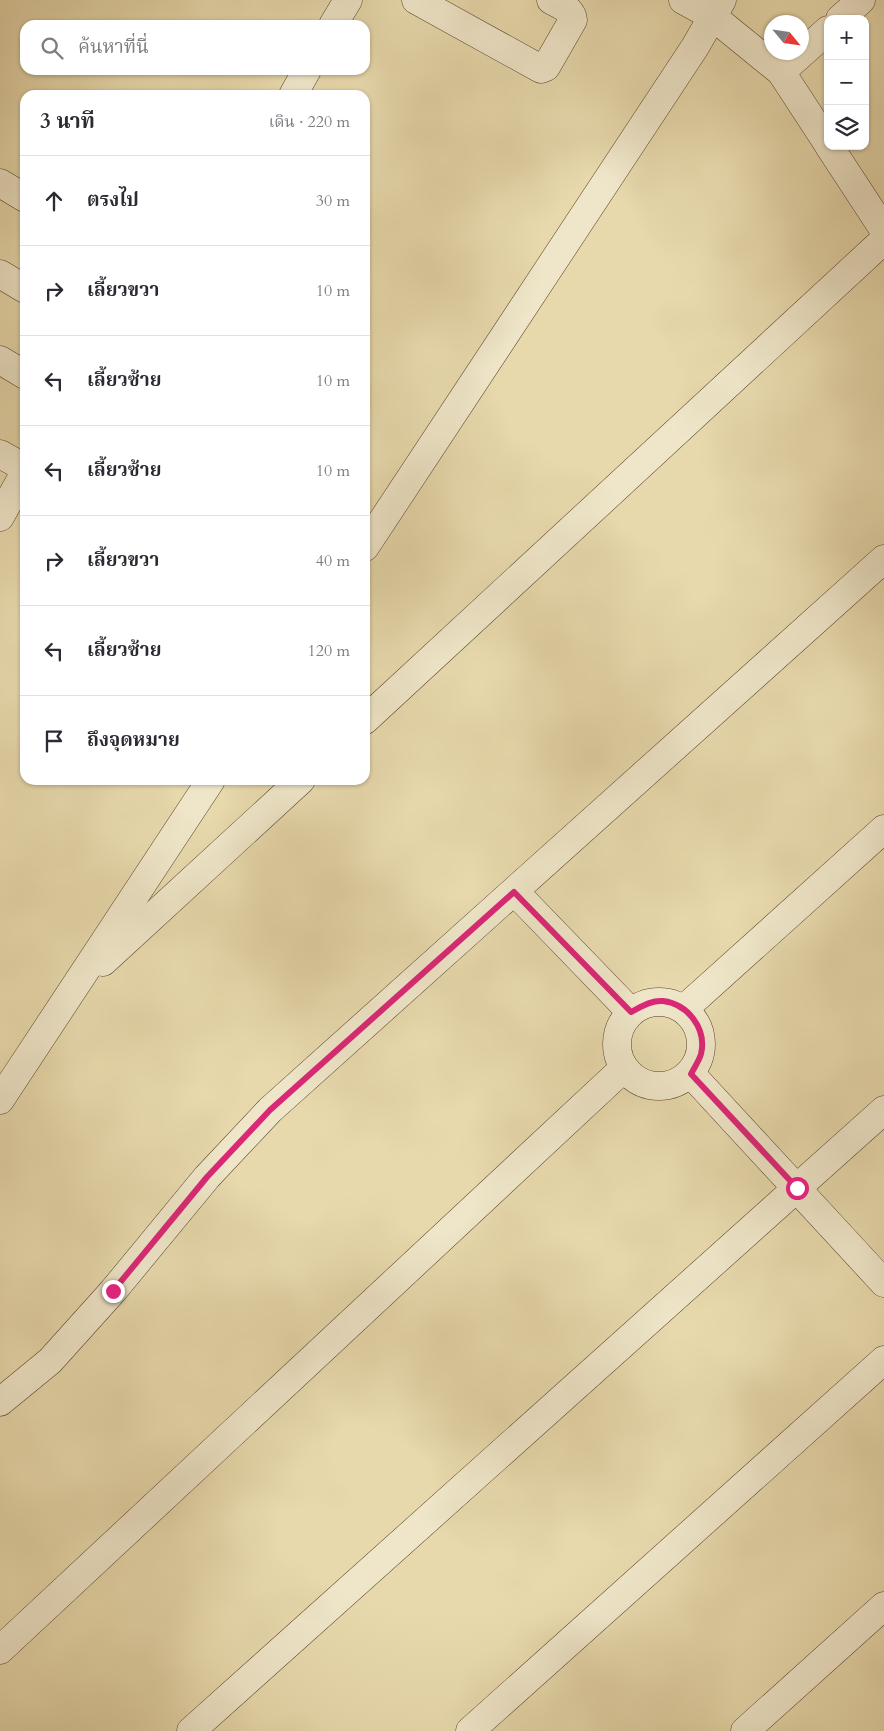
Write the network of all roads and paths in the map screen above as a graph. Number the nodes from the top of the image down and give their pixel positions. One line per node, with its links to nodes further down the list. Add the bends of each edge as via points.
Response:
1 (348, 0): 8 (street)
2 (551, 0): 5 (street, via 570,12 573,20 546,67 541,70)
3 (684, 0): 6 (street)
4 (860, 0): 7 (street)
5 (421, 1)
6 (717, 8): 10 (street); 27 (street)
7 (844, 15)
8 (337, 20)
9 (824, 34): 10 (street)
10 (781, 72): 13 (street)
11 (304, 75): 12 (street)
12 (296, 90)
13 (824, 139)
14 (831, 150): 17 (street)
15 (0, 183): 16 (street)
16 (20, 195)
17 (884, 230)
18 (884, 240): 29 (street)
19 (0, 274): 20 (street)
20 (20, 286)
21 (0, 360): 22 (street)
22 (20, 371)
23 (0, 454): 24 (street)
24 (20, 467)
25 (20, 479): 26 (street)
26 (0, 517)
27 (370, 538)
28 (884, 559): 33 (street)
29 (370, 715)
30 (208, 785): 34 (street)
31 (296, 785): 34 (street)
32 (884, 829): 35 (street)
33 (514, 892): 36 (street); 44 (street, via 270,1110 207,1177 50,1361)
34 (71, 992): 39 (street)
35 (684, 1009): 36 (street, via 662,1001 647,1003); 38 (street, via 695,1019 702,1039 701,1054)
36 (631, 1012): 37 (street, via 617,1039 618,1055)
37 (624, 1068): 38 (street, via 646,1085 661,1087); 46 (street)
38 (691, 1074): 41 (street)
39 (0, 1100)
40 (884, 1110): 41 (street)
41 (797, 1188): 42 (street); 47 (street)
42 (884, 1283)
43 (884, 1360): 48 (street)
44 (0, 1402)
45 (884, 1606): 49 (street)
46 (0, 1650)
47 (191, 1731)
48 (470, 1731)
49 (744, 1731)

